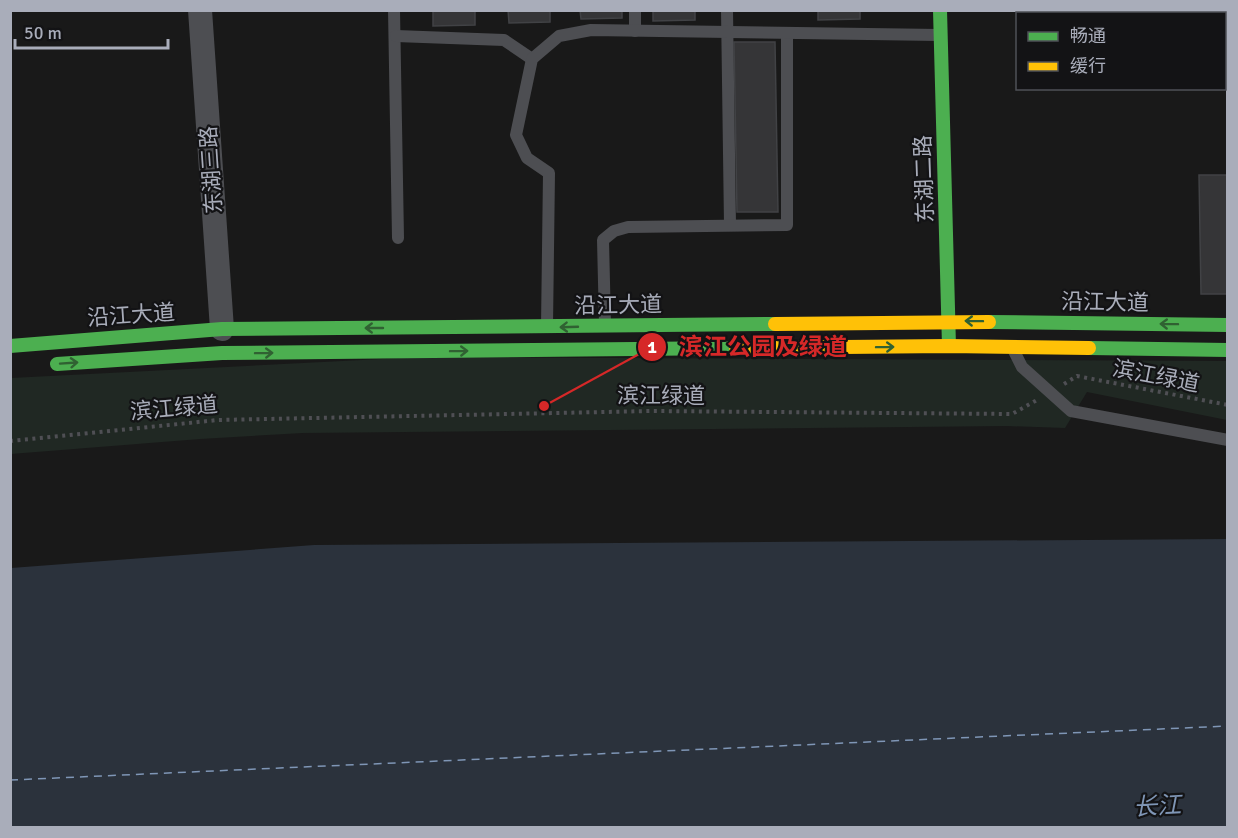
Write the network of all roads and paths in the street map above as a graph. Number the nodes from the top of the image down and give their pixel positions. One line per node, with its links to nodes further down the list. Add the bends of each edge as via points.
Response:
1 (201, 10): 19 (street, 东湖三路)
2 (394, 10): 10 (lane)
3 (635, 10): 6 (lane)
4 (727, 10): 7 (lane)
5 (940, 10): 9 (main road, 东湖二路)
6 (635, 31): 7 (lane); 11 (lane, via 591,30 559,36)
7 (728, 32): 8 (lane); 12 (lane)
8 (787, 33): 9 (lane); 12 (lane, via 787,225)
9 (940, 35): 14 (main road, 东湖二路)
10 (396, 36): 11 (lane, via 504,40); 13 (lane)
11 (532, 59): 18 (lane, via 516,135 527,158 549,173)
12 (730, 225): 17 (lane, via 628,227 614,231 603,240)
13 (398, 238)
14 (949, 321): 15 (main road, 沿江大道, one-way to 14); 17 (main road, 沿江大道); 21 (main road, 东湖二路)
15 (1012, 322): 16 (main road, 沿江大道, one-way to 15); 22 (lane)
16 (1227, 325)
17 (605, 326): 18 (main road, 沿江大道, one-way to 18)
18 (547, 327): 19 (main road, 沿江大道, one-way to 19)
19 (222, 329): 20 (main road, 沿江大道)
20 (10, 346)
21 (949, 346): 22 (main road, 沿江大道); 24 (main road, 沿江大道, one-way to 21, via 222,353)
22 (1012, 348): 23 (main road, 沿江大道); 28 (lane, via 1022,367 1071,411)
23 (1227, 350)
24 (46, 364)
25 (1058, 387): 27 (path, 滨江绿道, via 1077,376)
26 (1040, 398): 29 (path, 滨江绿道, via 1012,414 652,411 218,420)
27 (1227, 405)
28 (1227, 440)
29 (10, 441)

